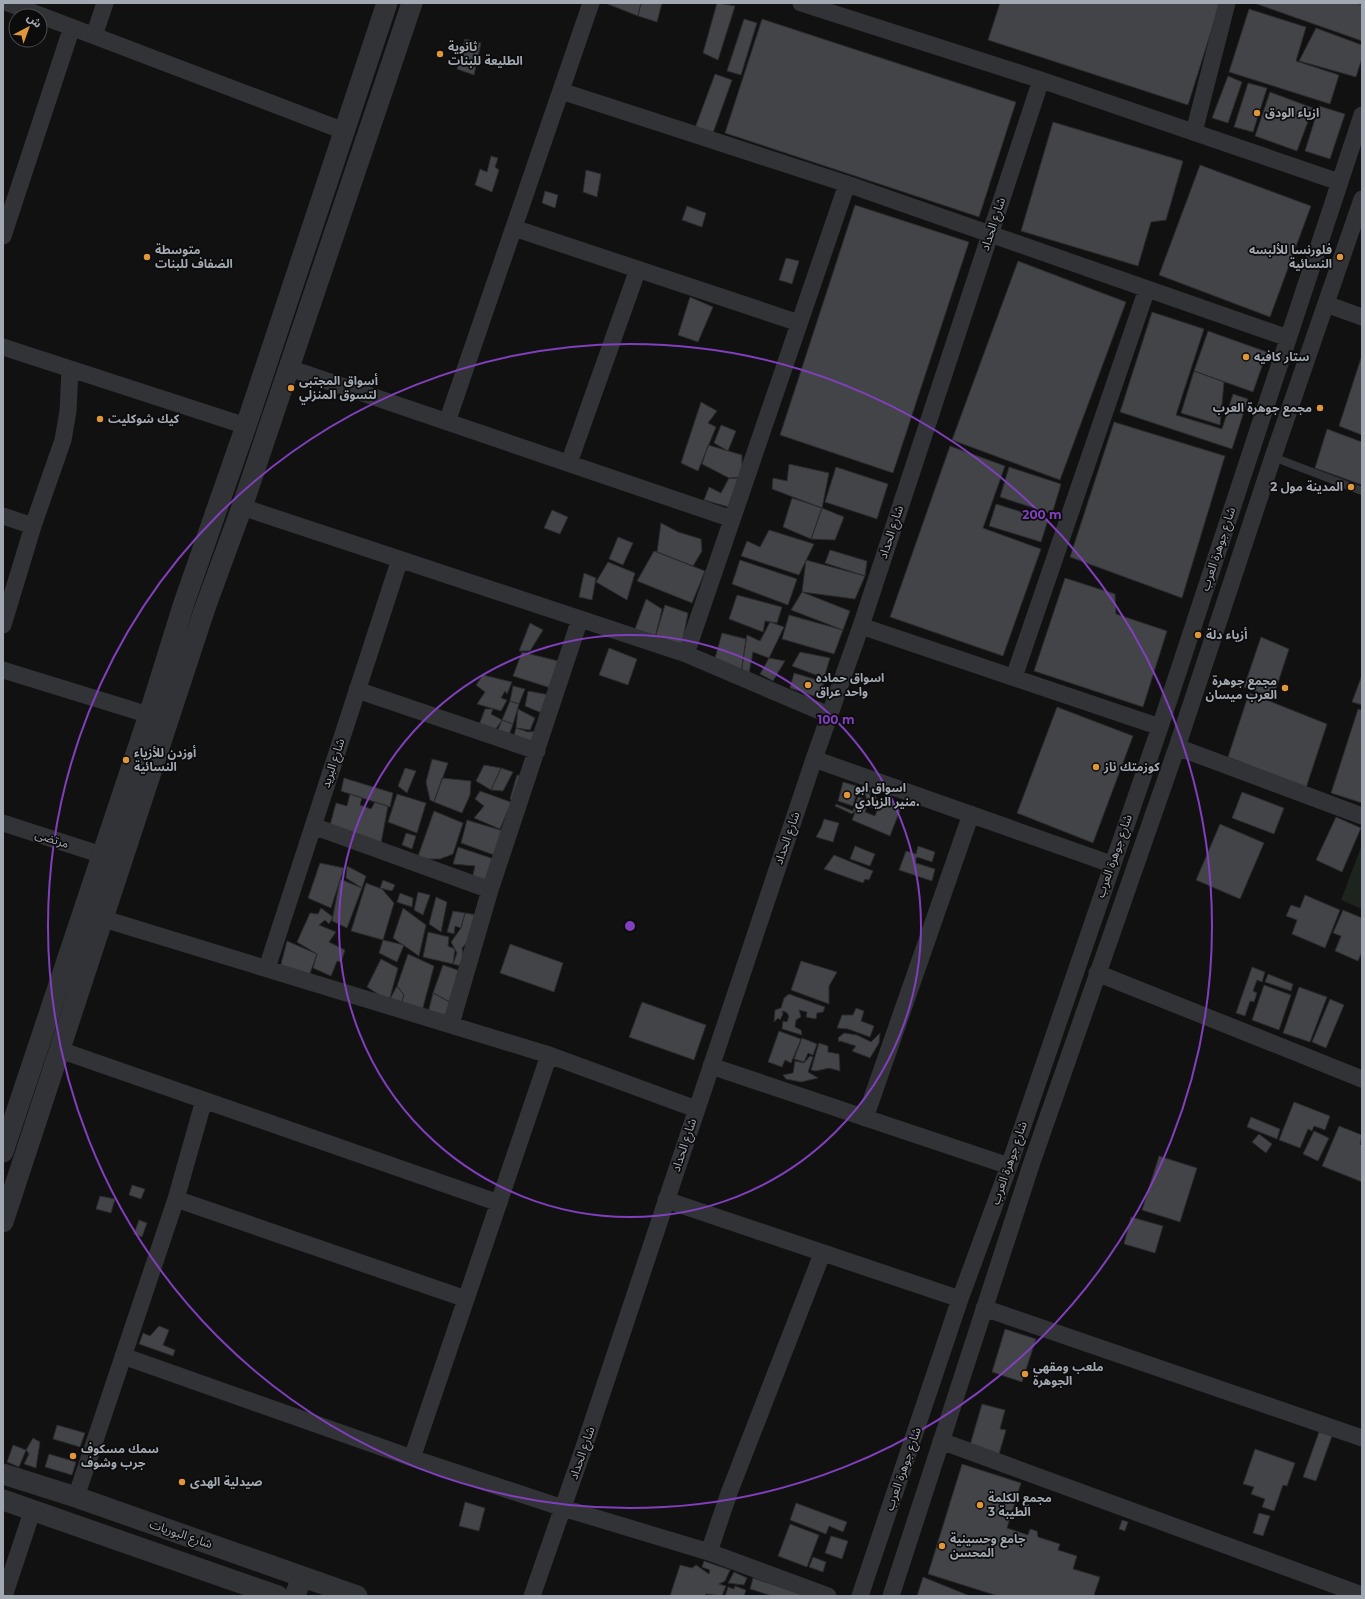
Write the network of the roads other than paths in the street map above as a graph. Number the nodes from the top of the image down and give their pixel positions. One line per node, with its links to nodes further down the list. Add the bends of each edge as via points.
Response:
1 (8, 3): 8 (street)
2 (105, 3): 9 (street)
3 (387, 3): 13 (street)
4 (412, 3): 28 (street)
5 (591, 3): 11 (street)
6 (801, 3): 10 (street)
7 (1226, 3): 14 (street)
8 (72, 27): 9 (street); 20 (street)
9 (94, 36): 13 (street)
10 (1041, 80): 14 (street); 19 (street, شارع الحداد)
11 (561, 91): 16 (street); 18 (street)
12 (1362, 115): 15 (street, شارع جوهرة العرب)
13 (344, 131): 31 (street)
14 (1194, 132): 15 (street)
15 (1339, 182): 26 (street, شارع جوهرة العرب)
16 (847, 184): 19 (street); 25 (street)
17 (1362, 198): 23 (street, شارع جوهرة العرب)
18 (514, 228): 21 (street); 30 (street)
19 (989, 234): 22 (street); 44 (street, شارع الحداد)
20 (3, 236)
21 (638, 269): 25 (street); 33 (street)
22 (1147, 289): 26 (street); 49 (street)
23 (1326, 304): 24 (street); 32 (street, شارع جوهرة العرب)
24 (1362, 317)
25 (799, 323): 37 (street)
26 (1288, 338): 53 (street, شارع جوهرة العرب)
27 (3, 347): 29 (street)
28 (289, 368): 30 (street); 35 (street)
29 (70, 369): 31 (street); 38 (street, via 68,411 63,440)
30 (447, 422): 33 (street)
31 (246, 426): 40 (street)
32 (1273, 457): 34 (lane); 54 (street, شارع جوهرة العرب)
33 (569, 463): 37 (street)
34 (1362, 491)
35 (242, 507): 39 (street); 41 (street)
36 (3, 516): 38 (street)
37 (732, 519): 45 (street)
38 (33, 526): 43 (street)
39 (400, 560): 42 (street); 50 (street, شارع البريد)
40 (184, 602): 41 (street, via 191,608); 46 (street)
41 (205, 608): 47 (street)
42 (580, 619): 45 (street); 55 (street)
43 (3, 625)
44 (861, 626): 49 (street); 52 (street, شارع الحداد)
45 (686, 654): 52 (street)
46 (167, 655): 47 (street, via 181,656); 51 (street)
47 (188, 661): 64 (street)
48 (3, 670): 51 (street)
49 (1014, 677): 53 (street)
50 (357, 690): 55 (street); 60 (street, شارع البريد)
51 (149, 715): 61 (street)
52 (829, 715): 56 (street, شارع الحداد)
53 (1160, 727): 62 (street, شارع جوهرة العرب)
54 (1177, 748): 58 (street); 66 (street, شارع جوهرة العرب)
55 (537, 751): 63 (street)
56 (814, 759): 57 (street); 70 (street, شارع الحداد)
57 (971, 814): 62 (street); 74 (street)
58 (1362, 816)
59 (3, 823): 61 (street, مرتضى)
60 (313, 826): 63 (street); 65 (street, شارع البريد)
61 (102, 855): 75 (street)
62 (1111, 864): 76 (street, شارع جوهرة العرب)
63 (490, 890): 67 (street)
64 (104, 919): 65 (street); 68 (street)
65 (267, 968): 67 (street)
66 (1097, 973): 71 (street); 84 (street, شارع جوهرة العرب)
67 (451, 1024): 69 (street)
68 (60, 1050): 72 (street); 80 (street)
69 (549, 1054): 73 (street); 79 (street)
70 (710, 1066): 73 (street, شارع الحداد); 74 (street)
71 (1362, 1079)
72 (204, 1100): 77 (street); 79 (street)
73 (696, 1109): 78 (street, شارع الحداد)
74 (865, 1118): 76 (street)
75 (3, 1152)
76 (1009, 1166): 83 (street, شارع جوهرة العرب)
77 (176, 1199): 82 (street); 85 (street)
78 (666, 1200): 81 (street); 92 (street, شارع الحداد)
79 (498, 1203): 82 (street)
80 (3, 1222)
81 (822, 1254): 83 (street); 94 (street, via 729,1493)
82 (466, 1299): 88 (street)
83 (960, 1299): 103 (street, شارع جوهرة العرب)
84 (984, 1308): 86 (street); 87 (street, شارع جوهرة العرب)
85 (123, 1356): 88 (street); 90 (street)
86 (1362, 1438)
87 (941, 1441): 97 (street); 104 (street, شارع جوهرة العرب)
88 (412, 1458): 92 (street)
89 (3, 1474): 90 (street, شارع البوريات)
90 (76, 1497): 95 (street, شارع البوريات)
91 (3, 1500): 93 (street)
92 (563, 1508): 94 (street); 101 (street, شارع الحداد)
93 (33, 1509): 98 (street); 99 (street)
94 (709, 1552): 102 (street)
95 (298, 1575): 96 (street, شارع البوريات); 100 (street, via 300,1585)
96 (349, 1595)
97 (1362, 1595)
98 (4, 1596)
99 (278, 1596)
100 (295, 1596)
101 (532, 1596)
102 (828, 1596)
103 (860, 1596)
104 (891, 1596)

